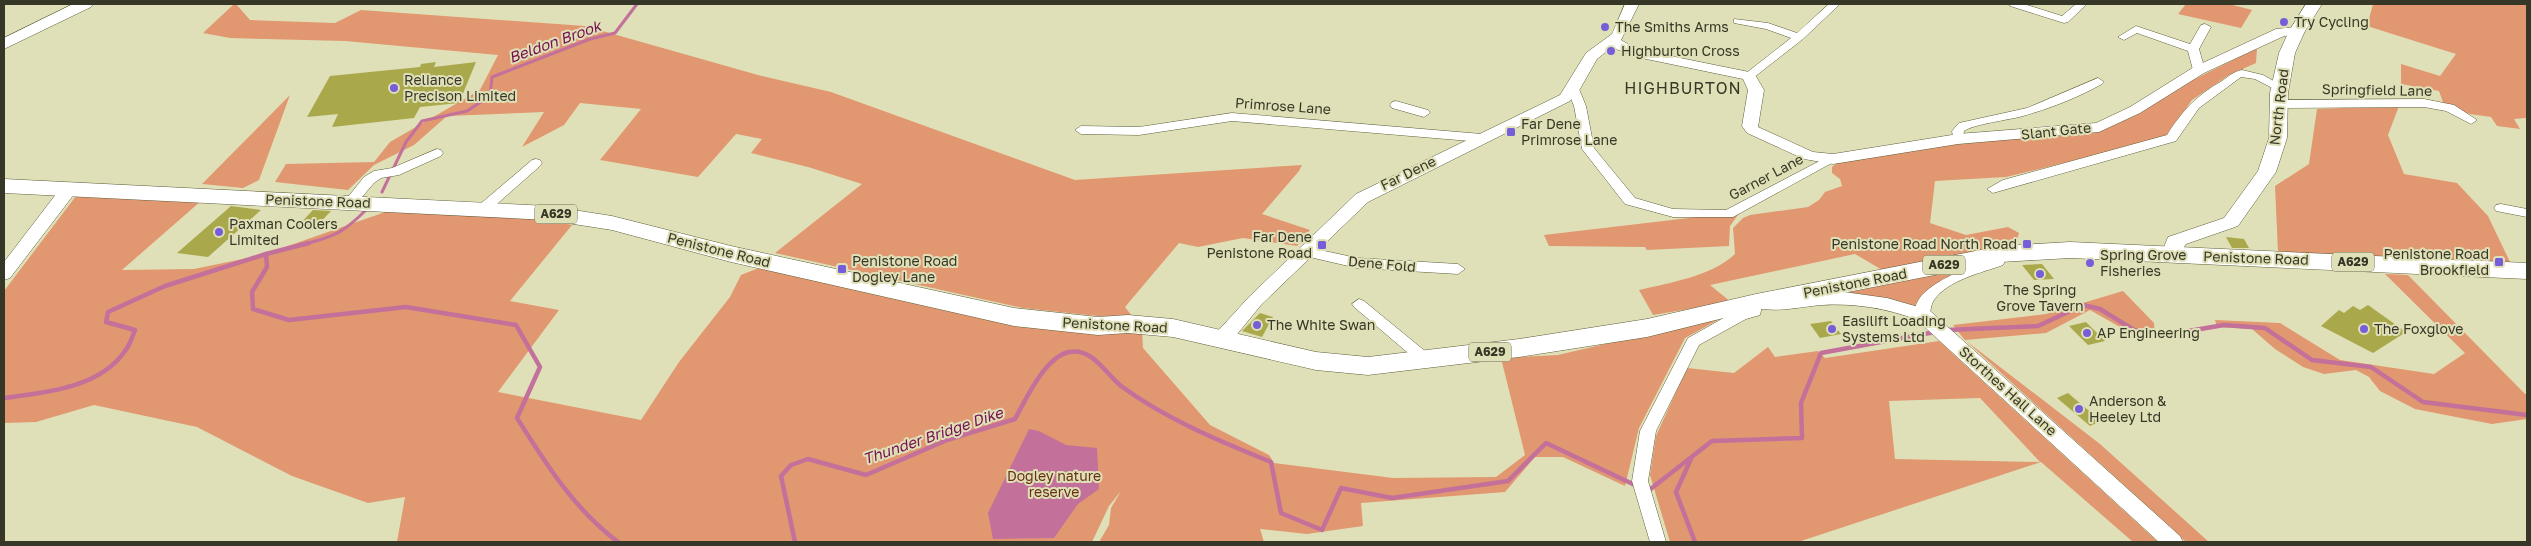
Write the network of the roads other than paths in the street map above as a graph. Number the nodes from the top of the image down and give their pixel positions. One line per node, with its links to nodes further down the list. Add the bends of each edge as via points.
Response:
1 (85, 4): 13 (main road)
2 (1632, 4): 12 (street, via 1622,30)
3 (1834, 4): 10 (street)
4 (2014, 4): 5 (street, via 2057,19 2067,19)
5 (2082, 4)
6 (2314, 4): 9 (main road, North Road)
7 (1738, 21): 10 (street, via 1768,26)
8 (2205, 27): 14 (street)
9 (2296, 31): 15 (street, Slant Gate, via 2282,32); 19 (main road, North Road, via 2286,53)
10 (1798, 37): 16 (street)
11 (2124, 38): 14 (street, via 2136,29)
12 (1612, 41): 16 (street, via 1632,52); 18 (street, Far Dene, via 1591,56)
13 (4, 44)
14 (2193, 48): 15 (street)
15 (2199, 70): 25 (street, Slant Gate, via 2135,110 2099,127)
16 (1749, 76): 27 (street, Slant Gate, via 1756,90 1752,130 1810,156)
17 (2098, 82): 25 (street, Slant Gate, via 2081,92 2014,116 1965,125 1958,131)
18 (1573, 90): 24 (street, Far Dene, via 1551,106); 27 (street, Garner Lane, via 1580,106 1588,149 1630,200 1673,214 1728,214)
19 (2279, 96): 21 (street, Springfield Lane, via 2424,103 2450,108); 30 (street, via 2261,78 2236,74 2206,94 2186,114 2172,138); 36 (main road, North Road, via 2278,138 2267,172 2231,222)
20 (1396, 106): 23 (street, via 1424,109)
21 (2471, 120)
22 (1081, 130): 23 (street, Primrose Lane, via 1139,131 1232,117)
23 (1427, 133): 24 (street, Primrose Lane)
24 (1482, 138): 37 (street, Far Dene, via 1374,190)
25 (1958, 139): 27 (street, Slant Gate)
26 (437, 153): 32 (street, via 392,173 378,174)
27 (1833, 159)
28 (536, 163): 33 (street)
29 (4, 186): 31 (highway, Penistone Road / A629)
30 (1993, 189)
31 (69, 190): 32 (highway, Penistone Road / A629); 42 (street)
32 (350, 202): 33 (highway, Penistone Road / A629)
33 (484, 208): 46 (highway, Penistone Road / A629, via 612,223 731,254 1014,317 1098,326 1164,327)
34 (2501, 208): 35 (street)
35 (2527, 213)
36 (2179, 246): 38 (highway, Penistone Road / A629); 41 (highway, Penistone Road / A629)
37 (1306, 252): 40 (street, Dene Fold, via 1357,263); 46 (street, Far Dene, via 1255,301)
38 (2134, 252): 39 (highway, Penistone Road / A629, via 2070,250)
39 (2001, 254): 43 (highway, Penistone Road / A629); 45 (street, via 1998,262 1948,280 1925,304)
40 (1458, 269)
41 (2527, 271)
42 (4, 274)
43 (1756, 302): 45 (street, Storthes Hall Lane, via 1772,307 1834,298 1903,308); 47 (highway, Penistone Road / A629, via 1647,328); 48 (street, via 1755,311 1694,342 1648,431 1640,480)
44 (1359, 304): 47 (street)
45 (1927, 319): 49 (street, Storthes Hall Lane)
46 (1223, 338): 47 (highway, Penistone Road / A629, via 1316,361 1368,366)
47 (1426, 360)
48 (1658, 542)
49 (2173, 542)

